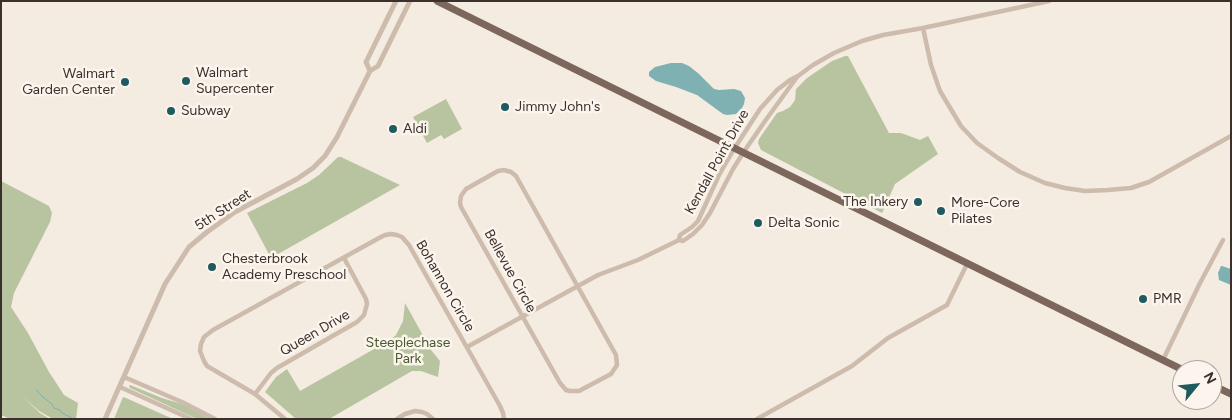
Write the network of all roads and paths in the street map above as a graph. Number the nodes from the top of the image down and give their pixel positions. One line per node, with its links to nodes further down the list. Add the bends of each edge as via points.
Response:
1 (396, 1): 6 (street, 5th Street, via 366,62)
2 (410, 1): 6 (street, 5th Street, via 378,66)
3 (437, 1): 9 (main road)
4 (1049, 1): 5 (street, Kendall Point Drive)
5 (923, 28): 7 (street, Kendall Point Drive, via 883,35 846,47); 8 (street, via 940,91 961,126 976,143 998,158 1045,183 1085,191 1131,188 1149,182)
6 (370, 71): 20 (street, 5th Street, via 337,137 313,168 235,212 189,248 165,284)
7 (798, 76): 9 (street, Kendall Point Drive, via 768,99); 10 (street, Kendall Point Drive)
8 (1231, 136)
9 (734, 149): 10 (main road); 11 (street, Kendall Point Drive, via 698,221 680,235)
10 (743, 153): 11 (street, Kendall Point Drive, via 702,225 683,241); 14 (main road)
11 (679, 240): 15 (street, Kendall Point Drive)
12 (1223, 240): 18 (street)
13 (344, 258): 17 (street, Bohannon Circle, via 385,235 402,237 411,247); 22 (street, Queen Drive, via 366,298 362,319 277,368); 22 (street, Bohannon Circle, via 204,337 200,351 208,366)
14 (968, 264): 18 (main road); 30 (street, via 946,305 888,338 852,366)
15 (578, 286): 16 (street, Kendall Point Drive); 16 (street, Bellevue Circle, via 616,355 617,365 611,374 579,391 566,390); 16 (street, Bellevue Circle, via 516,176 508,171 498,171 466,189 460,203)
16 (522, 317): 17 (street, Kendall Point Drive)
17 (467, 347): 29 (street, Bohannon Circle)
18 (1163, 360): 19 (main road)
19 (1172, 364)
20 (124, 377): 21 (street, 5th Street); 25 (street)
21 (120, 387): 23 (street, 5th Street); 24 (street)
22 (255, 394): 26 (street, Bohannon Circle)
23 (105, 419)
24 (191, 419)
25 (214, 419)
26 (285, 419)
27 (397, 419): 28 (street, via 414,411)
28 (433, 419)
29 (504, 419)
30 (757, 419)

